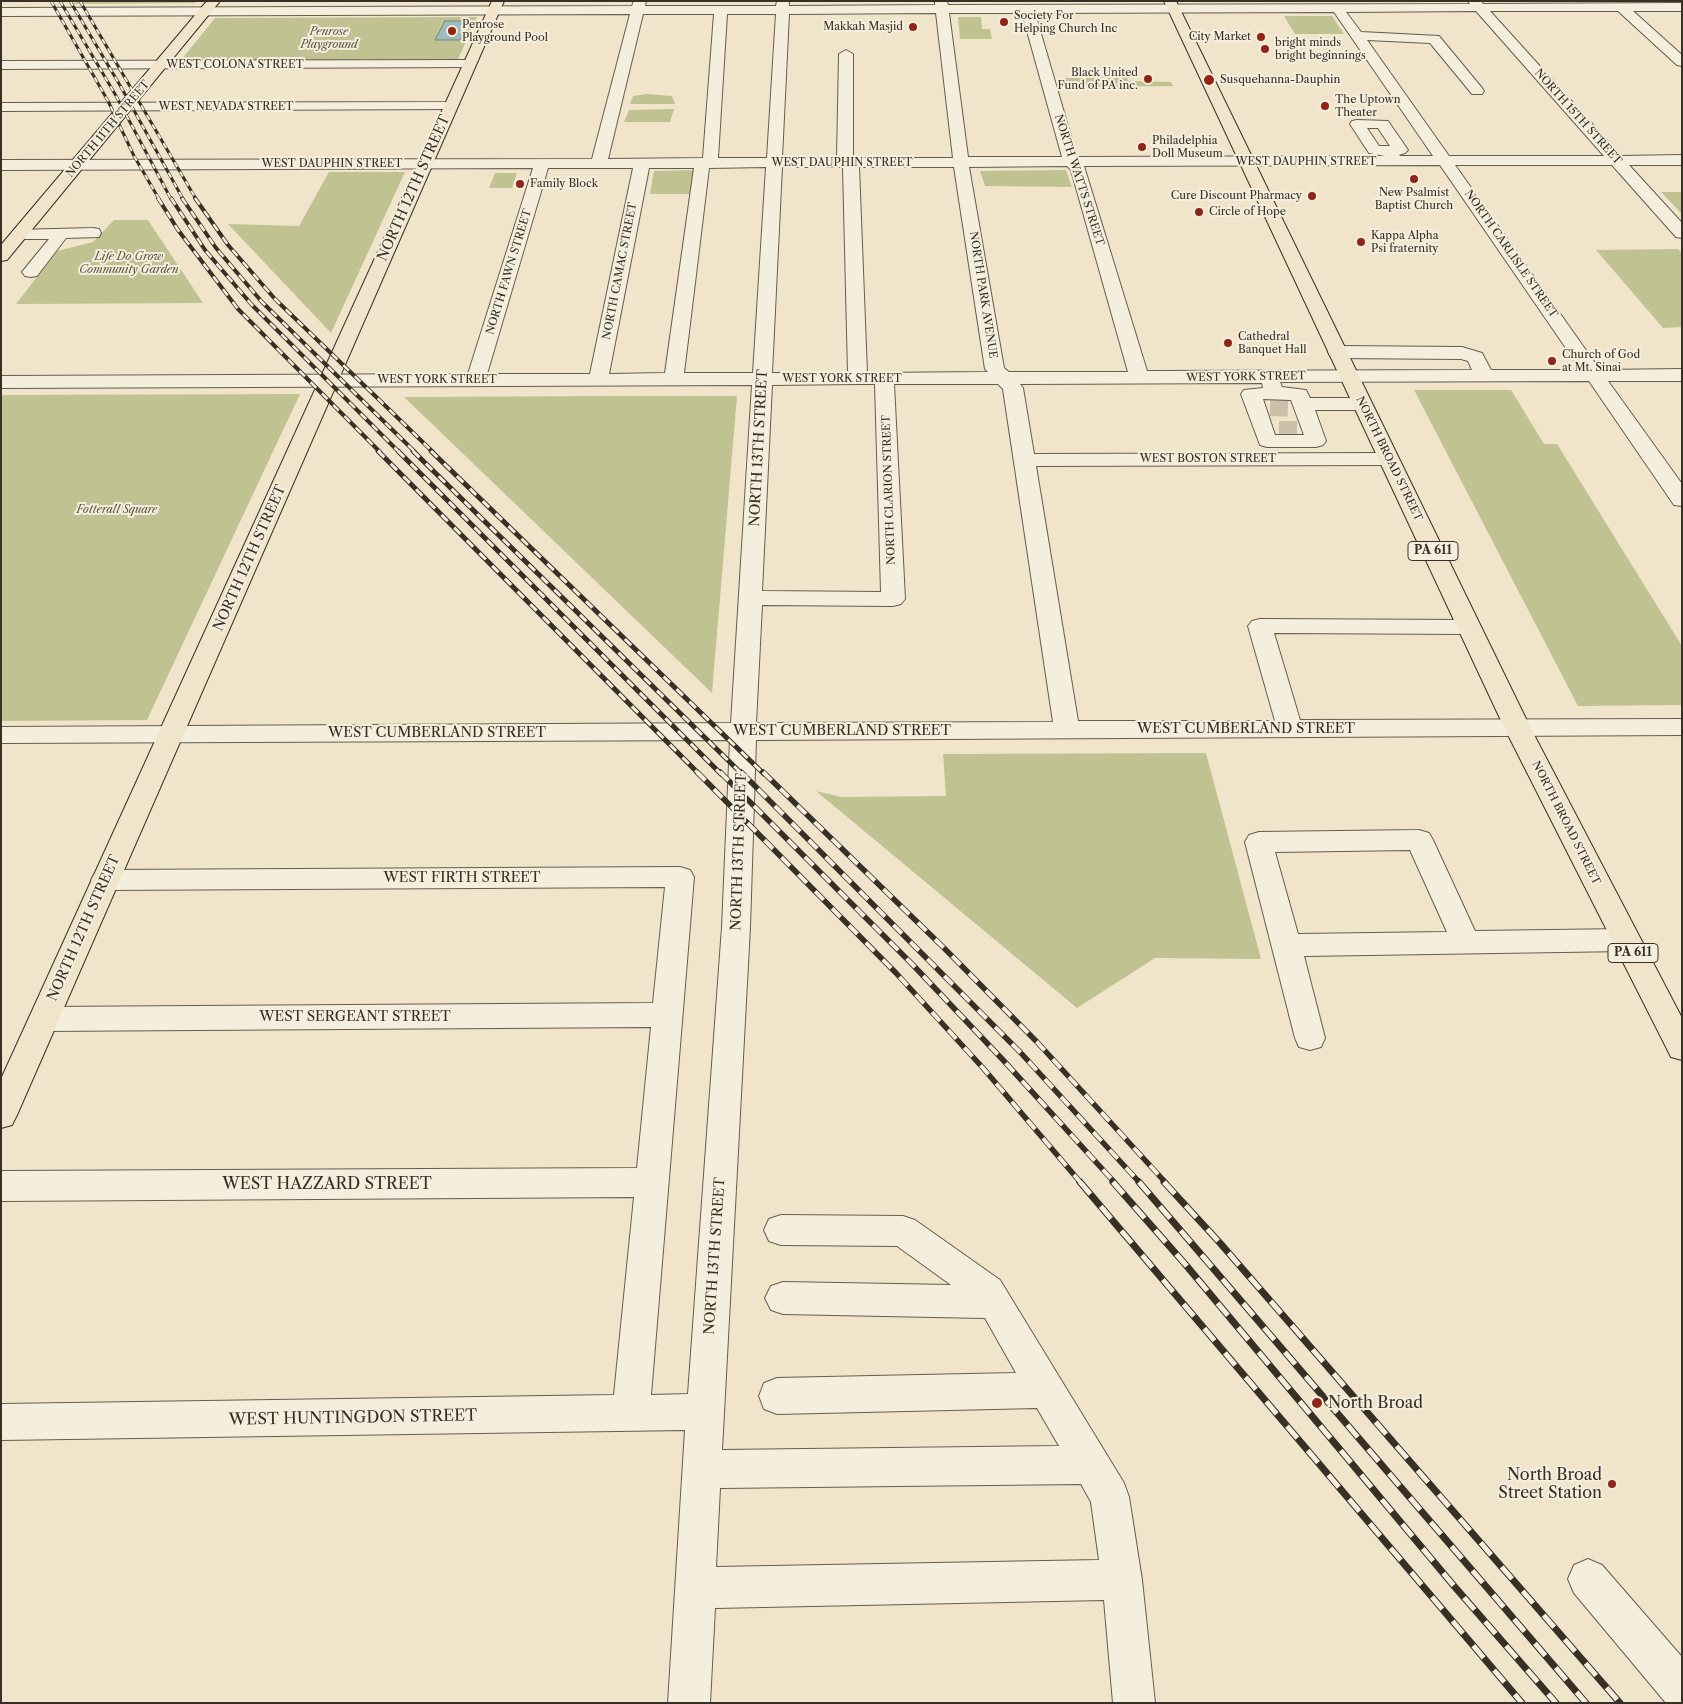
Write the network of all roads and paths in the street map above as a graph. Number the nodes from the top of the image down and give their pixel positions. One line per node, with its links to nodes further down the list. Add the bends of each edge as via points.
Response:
1 (941, 5): 10 (street); 11 (street); 40 (street, NORTH PARK AVENUE)
2 (1172, 5): 12 (street); 16 (street); 35 (main road, NORTH BROAD STREET / PA 611)
3 (1477, 5): 12 (street); 14 (street); 29 (street, NORTH 15TH STREET)
4 (210, 6): 5 (street); 17 (street); 23 (main road, NORTH 11TH STREET)
5 (289, 6): 6 (street)
6 (353, 6): 7 (street)
7 (422, 6): 8 (street)
8 (496, 6): 9 (street); 21 (main road, NORTH 12TH STREET)
9 (639, 6): 15 (street); 37 (street)
10 (783, 6): 15 (street); 32 (street, NORTH 13TH STREET)
11 (988, 6): 16 (street)
12 (1344, 6): 18 (street, NORTH CARLISLE STREET)
13 (1682, 7): 14 (street)
14 (1622, 8): 20 (street)
15 (720, 10): 39 (street)
16 (1028, 10): 34 (street, NORTH WATTS STREET)
17 (1, 12)
18 (1358, 36): 24 (street, via 1434,39); 31 (street, NORTH CARLISLE STREET)
19 (846, 54): 33 (street)
20 (1682, 62)
21 (469, 64): 23 (street, WEST COLONA STREET); 26 (main road, NORTH 12TH STREET)
22 (1, 65): 23 (street, WEST COLONA STREET, via 35,71)
23 (161, 65): 28 (main road, NORTH 11TH STREET)
24 (1477, 91)
25 (24, 96): 27 (street)
26 (451, 106): 28 (street, WEST NEVADA STREET); 42 (main road, NORTH 12TH STREET)
27 (7, 107): 28 (street, WEST NEVADA STREET)
28 (126, 107): 41 (main road, NORTH 11TH STREET)
29 (1618, 160): 30 (street, WEST DAUPHIN STREET); 31 (street, WEST DAUPHIN STREET); 46 (street, NORTH 15TH STREET)
30 (1682, 160)
31 (1446, 161): 35 (street, WEST DAUPHIN STREET, via 1392,156); 55 (street, NORTH CARLISLE STREET)
32 (774, 162): 33 (street, WEST DAUPHIN STREET); 39 (street, WEST DAUPHIN STREET); 59 (street, NORTH 13TH STREET)
33 (848, 162): 40 (street, WEST DAUPHIN STREET); 60 (street)
34 (1071, 162): 35 (street, WEST DAUPHIN STREET); 40 (street, WEST DAUPHIN STREET); 57 (street, NORTH WATTS STREET, via 1078,168)
35 (1247, 162): 51 (main road, NORTH BROAD STREET / PA 611)
36 (542, 163): 37 (street, WEST DAUPHIN STREET); 42 (street, WEST DAUPHIN STREET); 63 (street, NORTH FAWN STREET)
37 (599, 163): 38 (street, WEST DAUPHIN STREET)
38 (642, 163): 39 (street, WEST DAUPHIN STREET); 64 (street, NORTH CAMAC STREET)
39 (706, 163): 58 (street)
40 (961, 163): 56 (street, NORTH PARK AVENUE, via 995,370)
41 (78, 164): 42 (street, WEST DAUPHIN STREET); 43 (street, WEST DAUPHIN STREET); 45 (main road, NORTH 11TH STREET)
42 (425, 164): 62 (main road, NORTH 12TH STREET)
43 (1, 165)
44 (1, 231): 45 (street)
45 (21, 232): 48 (street); 49 (main road, NORTH 11TH STREET)
46 (1682, 232)
47 (93, 233): 48 (street)
48 (62, 234): 50 (street)
49 (1, 256)
50 (31, 272)
51 (1337, 352): 53 (main road, NORTH BROAD STREET / PA 611); 54 (street, via 1462,353 1475,358)
52 (1682, 375): 55 (street, WEST YORK STREET)
53 (1348, 376): 54 (street, WEST YORK STREET); 66 (main road, NORTH BROAD STREET / PA 611); 67 (street, WEST YORK STREET)
54 (1485, 376): 55 (street, WEST YORK STREET)
55 (1596, 376): 70 (street, NORTH CARLISLE STREET)
56 (1005, 378): 57 (street, WEST YORK STREET); 61 (street, WEST YORK STREET); 69 (street, NORTH PARK AVENUE, via 1013,388)
57 (1139, 378): 67 (street, WEST YORK STREET)
58 (674, 379): 59 (street, WEST YORK STREET); 64 (street, WEST YORK STREET)
59 (763, 379): 60 (street, WEST YORK STREET); 71 (street, NORTH 13TH STREET)
60 (858, 379): 61 (street, WEST YORK STREET)
61 (884, 379): 71 (street, NORTH CLARION STREET, via 893,599)
62 (329, 380): 63 (street, WEST YORK STREET); 65 (street, WEST YORK STREET); 78 (main road, NORTH 12TH STREET)
63 (476, 380): 64 (street, WEST YORK STREET)
64 (598, 380)
65 (1, 382)
66 (1362, 404): 67 (street); 68 (main road, NORTH BROAD STREET / PA 611)
67 (1287, 417): 68 (street, WEST BOSTON STREET); 69 (street, WEST BOSTON STREET)
68 (1377, 446): 72 (main road, NORTH BROAD STREET / PA 611)
69 (1026, 460): 76 (street, NORTH PARK AVENUE)
70 (1682, 500)
71 (750, 598): 77 (street, NORTH 13TH STREET)
72 (1470, 627): 73 (main road, NORTH BROAD STREET / PA 611); 75 (street, via 1260,626)
73 (1517, 727): 74 (street, WEST CUMBERLAND STREET); 75 (street, WEST CUMBERLAND STREET); 81 (main road, NORTH BROAD STREET / PA 611)
74 (1682, 727)
75 (1290, 728): 76 (street, WEST CUMBERLAND STREET)
76 (1068, 730): 77 (street, WEST CUMBERLAND STREET)
77 (743, 732): 78 (street, WEST CUMBERLAND STREET); 96 (street, NORTH 13TH STREET, via 736,926)
78 (171, 734): 79 (street, WEST CUMBERLAND STREET); 80 (main road, NORTH 12TH STREET)
79 (1, 735)
80 (105, 880): 84 (street, WEST FIRTH STREET, via 680,877); 85 (main road, NORTH 12TH STREET)
81 (1626, 940): 82 (street); 87 (main road, NORTH BROAD STREET / PA 611)
82 (1466, 942): 83 (street); 83 (street, via 1419,840 1258,842)
83 (1287, 945): 86 (street)
84 (667, 1015): 85 (street, WEST SERGEANT STREET); 89 (street)
85 (44, 1019): 88 (main road, NORTH 12TH STREET)
86 (1310, 1038)
87 (1682, 1048)
88 (1, 1115)
89 (652, 1182): 90 (street, WEST HAZZARD STREET); 97 (street)
90 (1, 1186)
91 (781, 1230): 93 (street, via 903,1231 988,1291)
92 (783, 1298): 93 (street)
93 (994, 1302): 94 (street)
94 (1047, 1390): 95 (street); 99 (street)
95 (778, 1396)
96 (705, 1412): 97 (street, WEST HUNTINGDON STREET); 100 (street, NORTH 13TH STREET)
97 (631, 1414): 98 (street, WEST HUNTINGDON STREET)
98 (1, 1422)
99 (1091, 1465): 100 (street); 102 (street, via 1110,1497)
100 (702, 1468): 103 (street, NORTH 13TH STREET)
101 (1588, 1578): 104 (street)
102 (1122, 1580): 103 (street); 106 (street)
103 (695, 1588): 105 (street, NORTH 13TH STREET)
104 (1682, 1689)
105 (689, 1703)
106 (1134, 1703)

